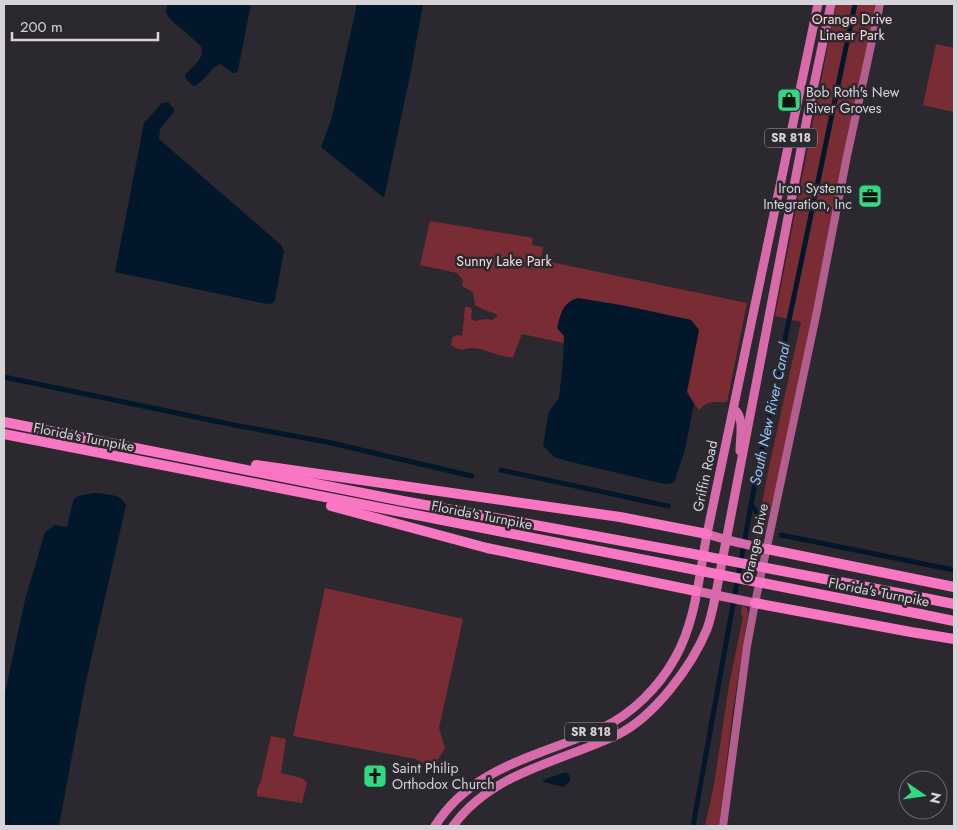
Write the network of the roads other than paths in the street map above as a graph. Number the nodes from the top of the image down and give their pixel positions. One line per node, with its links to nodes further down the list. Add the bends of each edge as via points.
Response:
1 (818, 4): 4 (main road, Griffin Road / SR 818)
2 (831, 4): 5 (main road, SR 818)
3 (880, 4): 17 (street, Orange Drive)
4 (806, 65): 5 (main road, via 807,76); 6 (main road, Griffin Road / SR 818)
5 (814, 82): 7 (main road, SR 818)
6 (801, 87): 7 (main road, via 806,93); 9 (main road, Griffin Road / SR 818)
7 (808, 113): 8 (main road, SR 818)
8 (754, 397): 9 (main road, via 745,406); 13 (main road, SR 818)
9 (734, 409): 13 (main road, via 741,421); 15 (main road, Griffin Road / SR 818)
10 (4, 422): 12 (highway, Florida's Turnpike)
11 (4, 434): 14 (highway, Florida's Turnpike)
12 (214, 464): 15 (highway, via 251,465 510,501 640,520); 22 (highway, Florida's Turnpike, bridge)
13 (740, 469): 16 (main road, SR 818)
14 (288, 491): 19 (highway, via 327,505 488,548); 23 (highway, Florida's Turnpike, bridge)
15 (708, 534): 16 (main road); 19 (main road, Griffin Road / SR 818)
16 (731, 541): 17 (main road); 20 (main road, SR 818)
17 (767, 549): 18 (highway); 21 (street, Orange Drive)
18 (954, 587)
19 (696, 591): 20 (main road); 25 (main road, Griffin Road / SR 818, via 688,628 675,659 663,677 630,711 602,728 495,772 465,792)
20 (720, 597): 21 (main road); 26 (main road, SR 818, via 690,662 670,690 645,715 619,734 517,775 494,788 474,802)
21 (755, 603): 24 (highway); 27 (street, Orange Drive)
22 (954, 604)
23 (954, 621)
24 (954, 638)
25 (435, 826)
26 (453, 826)
27 (722, 826)

